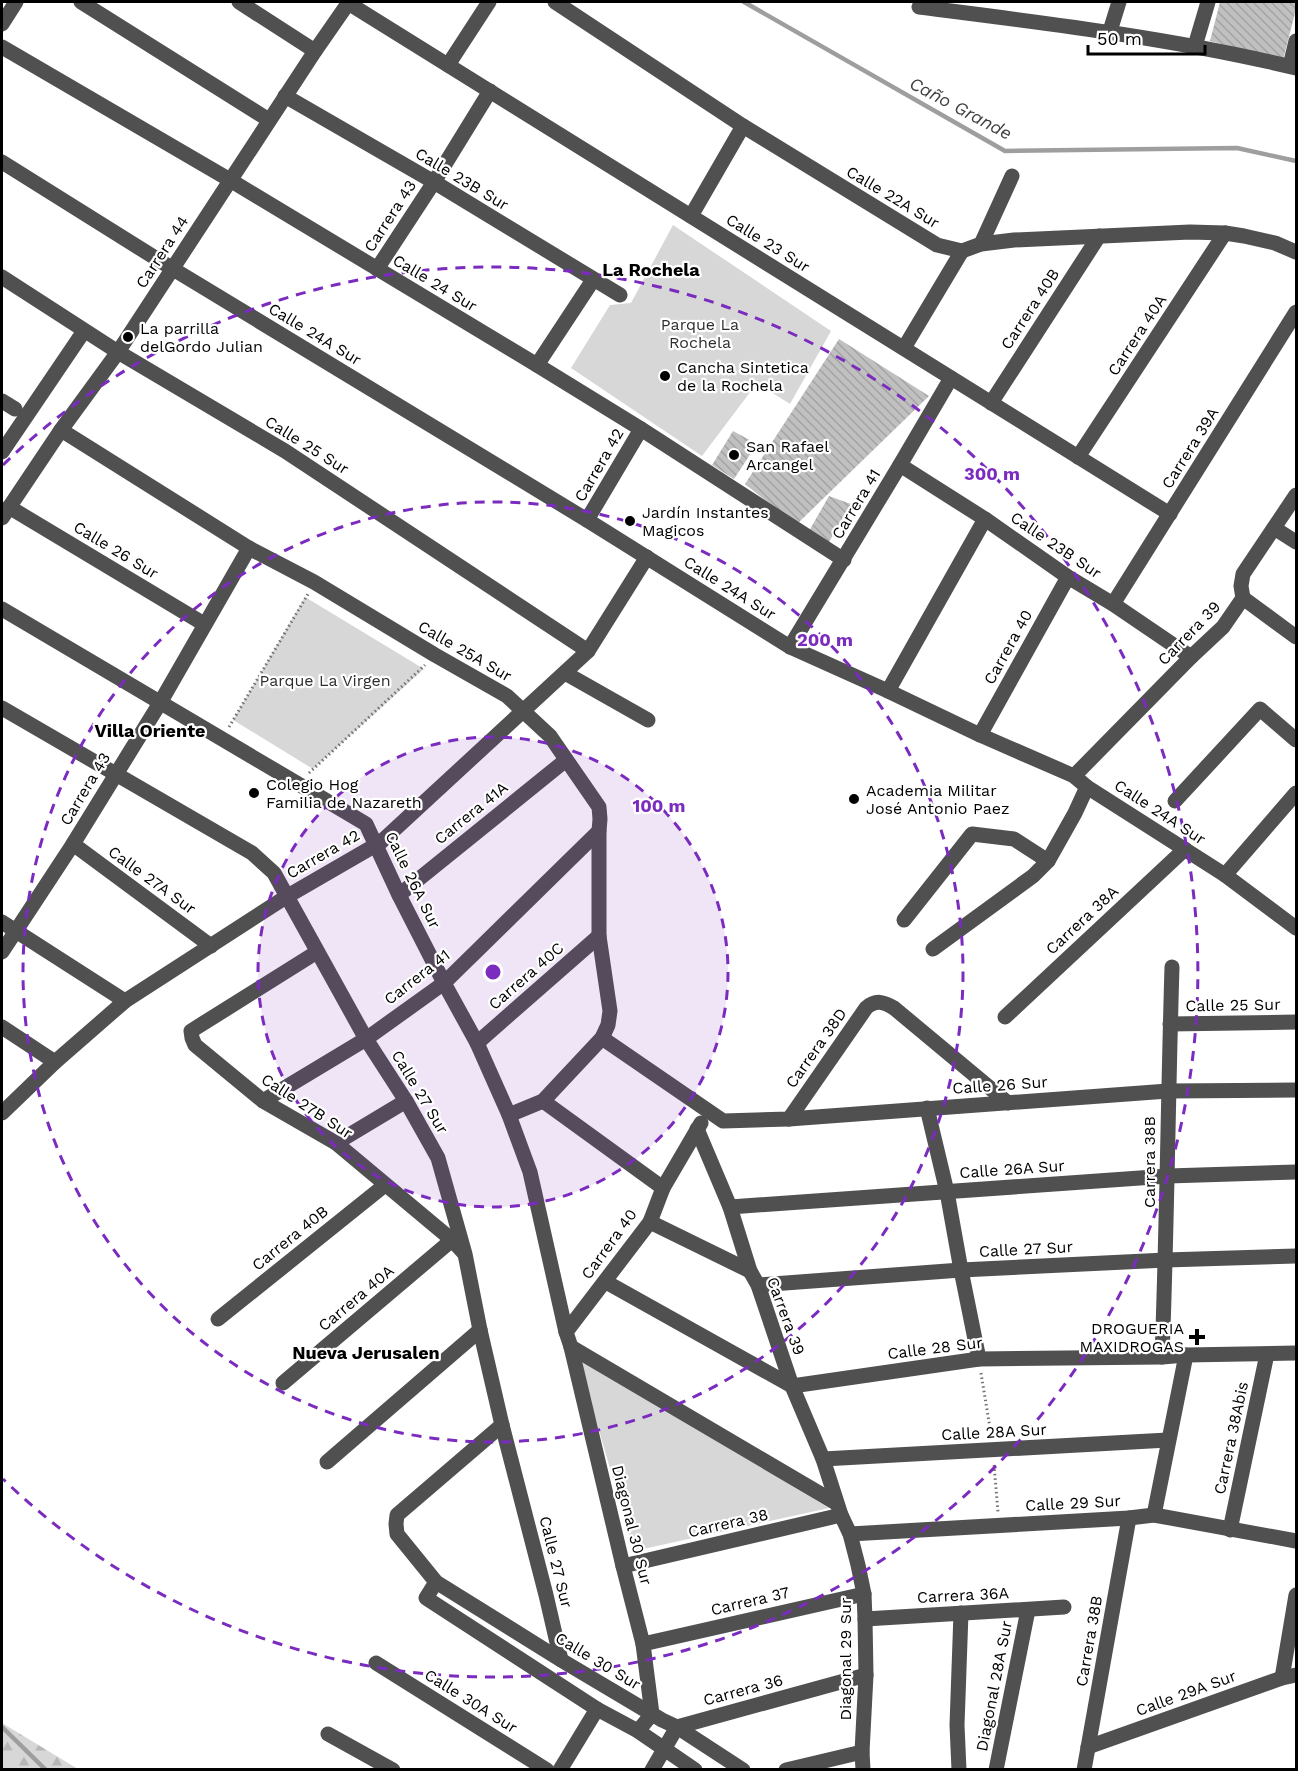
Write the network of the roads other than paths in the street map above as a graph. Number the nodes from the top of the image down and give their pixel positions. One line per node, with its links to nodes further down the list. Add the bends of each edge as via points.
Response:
1 (16, 2): 10 (street)
2 (81, 2): 20 (street)
3 (239, 2): 15 (street)
4 (348, 2): 15 (street, Carrera 44); 16 (street, Calle 23 Sur)
5 (489, 2): 16 (street)
6 (555, 2): 21 (street, Calle 22A Sur)
7 (1119, 2): 11 (street)
8 (1208, 2): 13 (street)
9 (918, 7): 11 (street)
10 (2, 24)
11 (1110, 32): 13 (street)
12 (1296, 41): 17 (street)
13 (1195, 46): 17 (street)
14 (2, 48): 24 (street, Calle 24 Sur)
15 (315, 51): 19 (street, Carrera 44)
16 (448, 65): 18 (street, Calle 23 Sur)
17 (1293, 67)
18 (490, 91): 25 (street, Carrera 43); 26 (street, Calle 23 Sur)
19 (285, 96): 20 (street, Carrera 44); 25 (street, Calle 23B Sur)
20 (269, 120): 24 (street, Carrera 44)
21 (743, 126): 26 (street); 30 (street, Calle 22A Sur, via 937,245)
22 (2, 162): 32 (street, Calle 24A Sur)
23 (1012, 176): 29 (street)
24 (230, 180): 32 (street, Carrera 44); 33 (street, Calle 24 Sur)
25 (434, 182): 33 (street, Carrera 43); 35 (street, Calle 23B Sur)
26 (691, 216): 39 (street, Calle 23 Sur)
27 (1225, 233): 28 (street); 31 (street, via 1275,243); 49 (street, Carrera 40A)
28 (1099, 236): 29 (street); 44 (street, Carrera 40B)
29 (981, 244): 30 (street)
30 (962, 251): 39 (street)
31 (1296, 252)
32 (173, 269): 40 (street, Carrera 44); 55 (street, Calle 24A Sur)
33 (377, 269): 41 (street, Calle 24 Sur)
34 (2, 277): 38 (street, Calle 25 Sur)
35 (593, 280): 36 (street, Calle 23B Sur); 41 (street)
36 (620, 295)
37 (1296, 312): 53 (street, Carrera 39A)
38 (84, 331): 40 (street, Calle 25 Sur); 48 (street)
39 (904, 348): 42 (street, Calle 23 Sur)
40 (118, 352): 47 (street, Carrera 44); 68 (street, Calle 25 Sur, via 285,451)
41 (537, 365): 46 (street, Calle 24 Sur)
42 (951, 378): 44 (street, Calle 23 Sur); 50 (street, Carrera 41)
43 (2, 401): 45 (street)
44 (991, 402): 49 (street, Calle 23 Sur)
45 (15, 409)
46 (641, 429): 55 (street, Carrera 42); 60 (street, Calle 24 Sur)
47 (61, 430): 52 (street, Carrera 44); 58 (street, Calle 25A Sur)
48 (2, 452)
49 (1078, 457): 53 (street, Calle 23 Sur)
50 (900, 465): 54 (street, Calle 23B Sur); 60 (street, Carrera 41)
51 (1296, 495): 56 (street, Carrera 39)
52 (5, 512): 65 (street, Calle 26 Sur)
53 (1170, 514): 63 (street, Carrera 39A)
54 (985, 519): 61 (street, Calle 23B Sur); 71 (street)
55 (587, 520): 59 (street, Calle 24A Sur)
56 (1274, 528): 57 (street); 62 (street, Carrera 39, via 1243,573)
57 (1296, 542)
58 (249, 548): 65 (street, Carrera 43); 74 (street, Calle 25A Sur, via 507,696)
59 (647, 557): 67 (street, Calle 24A Sur); 68 (street, Carrera 42)
60 (844, 560): 67 (street, Carrera 41)
61 (1068, 577): 63 (street, Calle 23B Sur); 76 (street, Carrera 40)
62 (1243, 598): 66 (street); 69 (street, Carrera 39, via 1223,627)
63 (1113, 604): 69 (street, Calle 23B Sur)
64 (2, 609): 72 (street, Calle 26A Sur)
65 (204, 624): 72 (street, Carrera 43)
66 (1296, 637)
67 (790, 647): 71 (street, Calle 24A Sur)
68 (588, 651): 70 (street, Carrera 42)
69 (1191, 657): 80 (street, Carrera 39)
70 (565, 673): 74 (street, Carrera 42); 75 (street)
71 (888, 691): 76 (street, Calle 24A Sur)
72 (160, 703): 79 (street, Carrera 43); 86 (street, Calle 26A Sur, via 366,824)
73 (2, 708): 79 (street, Calle 27 Sur)
74 (524, 711): 78 (street, Calle 25A Sur, via 550,736); 86 (street, Carrera 42)
75 (648, 720)
76 (980, 735): 80 (street, Calle 24A Sur)
77 (1296, 740): 83 (street, via 1260,709)
78 (566, 760): 84 (street, Calle 25A Sur, via 599,807); 90 (street, Carrera 41A)
79 (115, 774): 85 (street, Carrera 43); 91 (street, Calle 27 Sur, via 252,853 274,873)
80 (1074, 776): 81 (street, Calle 24A Sur)
81 (1087, 787): 87 (street, Calle 24A Sur); 88 (street)
82 (1296, 793): 89 (street)
83 (1175, 801)
84 (599, 831): 96 (street, Calle 25A Sur); 102 (street, Carrera 41)
85 (73, 844): 95 (street, Carrera 43); 97 (street, Calle 27A Sur)
86 (376, 845): 90 (street, Calle 26A Sur); 91 (street, Carrera 42)
87 (1185, 849): 89 (street, Calle 24A Sur); 104 (street, Carrera 38A)
88 (1048, 861): 92 (street, via 1014,839 972,834); 98 (street)
89 (1225, 875): 94 (street, Calle 24A Sur)
90 (399, 895): 102 (street, Calle 26A Sur)
91 (286, 897): 97 (street, Carrera 42); 100 (street, Calle 27 Sur)
92 (904, 920)
93 (2, 922): 95 (street)
94 (1295, 924)
95 (15, 931): 99 (street, Carrera 43); 103 (street)
96 (599, 936): 108 (street, Calle 25A Sur, via 610,1011); 110 (street, Carrera 40C)
97 (211, 946): 103 (street, Carrera 42)
98 (933, 948)
99 (2, 952)
100 (317, 952): 109 (street, Calle 27 Sur); 114 (street, Calle 27B Sur, via 191,1031 195,1045)
101 (1172, 967): 106 (street, Carrera 38B)
102 (444, 983): 109 (street, Carrera 41); 110 (street, Calle 26A Sur)
103 (125, 1001): 111 (street, Carrera 42)
104 (1005, 1017)
105 (1296, 1022): 106 (street, Calle 25 Sur)
106 (1170, 1024): 113 (street, Carrera 38B)
107 (2, 1027): 111 (street)
108 (602, 1038): 116 (street); 119 (street)
109 (366, 1039): 114 (street, Carrera 41); 115 (street, Calle 27 Sur)
110 (477, 1043): 121 (street, Calle 26A Sur)
111 (55, 1062): 120 (street, Carrera 42)
112 (1296, 1090): 113 (street, Calle 26 Sur)
113 (1168, 1091): 117 (street, Calle 26 Sur); 126 (street, Carrera 38B)
114 (263, 1101): 124 (street, Calle 27B Sur)
115 (406, 1101): 124 (street); 133 (street, Calle 27 Sur, via 438,1158)
116 (543, 1101): 121 (street); 128 (street)
117 (1008, 1103): 118 (street, Calle 26 Sur); 122 (street, Carrera 38D, via 894,1008 877,1002 866,1008)
118 (927, 1108): 122 (street, Calle 26 Sur); 129 (street)
119 (710, 1111): 122 (street, Calle 26 Sur, via 723,1121); 123 (street, Carrera 40)
120 (2, 1113)
121 (509, 1115): 142 (street, Calle 26A Sur, via 530,1172)
122 (789, 1119)
123 (697, 1129): 128 (street, Carrera 40); 130 (street, Carrera 39)
124 (336, 1143): 127 (street, Calle 27B Sur)
125 (1296, 1172): 126 (street, Calle 26A Sur)
126 (1168, 1176): 129 (street, Calle 26A Sur); 135 (street, Carrera 38B)
127 (385, 1185): 132 (street, Calle 27B Sur); 140 (street, Carrera 40B)
128 (663, 1188): 131 (street, Carrera 40)
129 (947, 1192): 130 (street, Calle 26A Sur); 136 (street)
130 (730, 1207): 137 (street, Carrera 39)
131 (650, 1222): 137 (street); 138 (street, Carrera 40)
132 (452, 1240): 133 (street, Calle 27B Sur); 149 (street, Carrera 40A)
133 (465, 1254): 141 (street, Calle 27 Sur)
134 (1296, 1256): 135 (street, Calle 27 Sur)
135 (1166, 1260): 136 (street, Calle 27 Sur); 147 (street, Carrera 38B)
136 (961, 1270): 139 (street, Calle 27 Sur); 148 (street)
137 (750, 1271): 139 (street, Carrera 39)
138 (606, 1282): 142 (street, Carrera 40); 150 (street)
139 (758, 1285): 150 (street, Carrera 39)
140 (218, 1319)
141 (480, 1330): 151 (street, Calle 27 Sur); 154 (street)
142 (566, 1332): 143 (street, Calle 26A Sur)
143 (571, 1347): 155 (street); 161 (street, Diagonal 30 Sur)
144 (1296, 1353): 145 (street, Calle 28 Sur)
145 (1267, 1354): 146 (street, Calle 28 Sur); 158 (street, Carrera 38Abis)
146 (1186, 1355): 147 (street, Calle 28 Sur); 152 (street)
147 (1162, 1357): 148 (street, Calle 28 Sur)
148 (979, 1359): 150 (street, Calle 28 Sur)
149 (282, 1383)
150 (792, 1386): 153 (street, Carrera 39)
151 (502, 1425): 162 (street, via 398,1515 397,1534); 170 (street, Calle 27 Sur)
152 (1168, 1440): 153 (street, Calle 28A Sur); 156 (street)
153 (822, 1459): 155 (street, Carrera 39)
154 (327, 1462)
155 (839, 1509): 159 (street, Diagonal 29 Sur); 161 (street, Carrera 38)
156 (1154, 1515): 157 (street, Calle 29 Sur); 158 (street, Calle 29 Sur)
157 (1130, 1518): 159 (street, Calle 29 Sur); 179 (street, Carrera 38B)
158 (1230, 1530): 160 (street, Calle 29 Sur)
159 (850, 1534): 163 (street, Diagonal 29 Sur)
160 (1296, 1541)
161 (622, 1566): 169 (street, Diagonal 30 Sur)
162 (436, 1582): 170 (street, Calle 30 Sur); 174 (street, via 426,1598)
163 (864, 1594): 168 (street, Diagonal 29 Sur); 169 (street, Carrera 37)
164 (1296, 1595): 173 (street)
165 (1064, 1607): 166 (street, Carrera 36A)
166 (1028, 1610): 167 (street, Carrera 36A); 191 (street, Diagonal 28A Sur)
167 (961, 1613): 168 (street, Carrera 36A); 190 (street)
168 (865, 1619): 172 (street, Diagonal 29 Sur)
169 (643, 1644): 175 (street, Diagonal 30 Sur)
170 (561, 1660): 175 (street, Calle 30 Sur)
171 (376, 1663): 183 (street, Calle 30A Sur)
172 (866, 1675): 176 (street, Carrera 36); 181 (street, Diagonal 29 Sur)
173 (1289, 1676): 179 (street, Calle 29A Sur)
174 (597, 1709): 177 (street); 184 (street)
175 (652, 1714): 176 (street, Calle 30 Sur); 177 (street)
176 (677, 1727): 180 (street); 187 (street, Calle 30 Sur)
177 (639, 1731): 180 (street)
178 (328, 1734): 182 (street)
179 (1088, 1747): 192 (street, Carrera 38B)
180 (664, 1749): 185 (street); 186 (street)
181 (862, 1752): 188 (street); 189 (street, Diagonal 29 Sur)
182 (393, 1770)
183 (547, 1770)
184 (560, 1770)
185 (652, 1770)
186 (695, 1770)
187 (742, 1770)
188 (786, 1770)
189 (863, 1770)
190 (959, 1770)
191 (996, 1770)
192 (1084, 1770)

